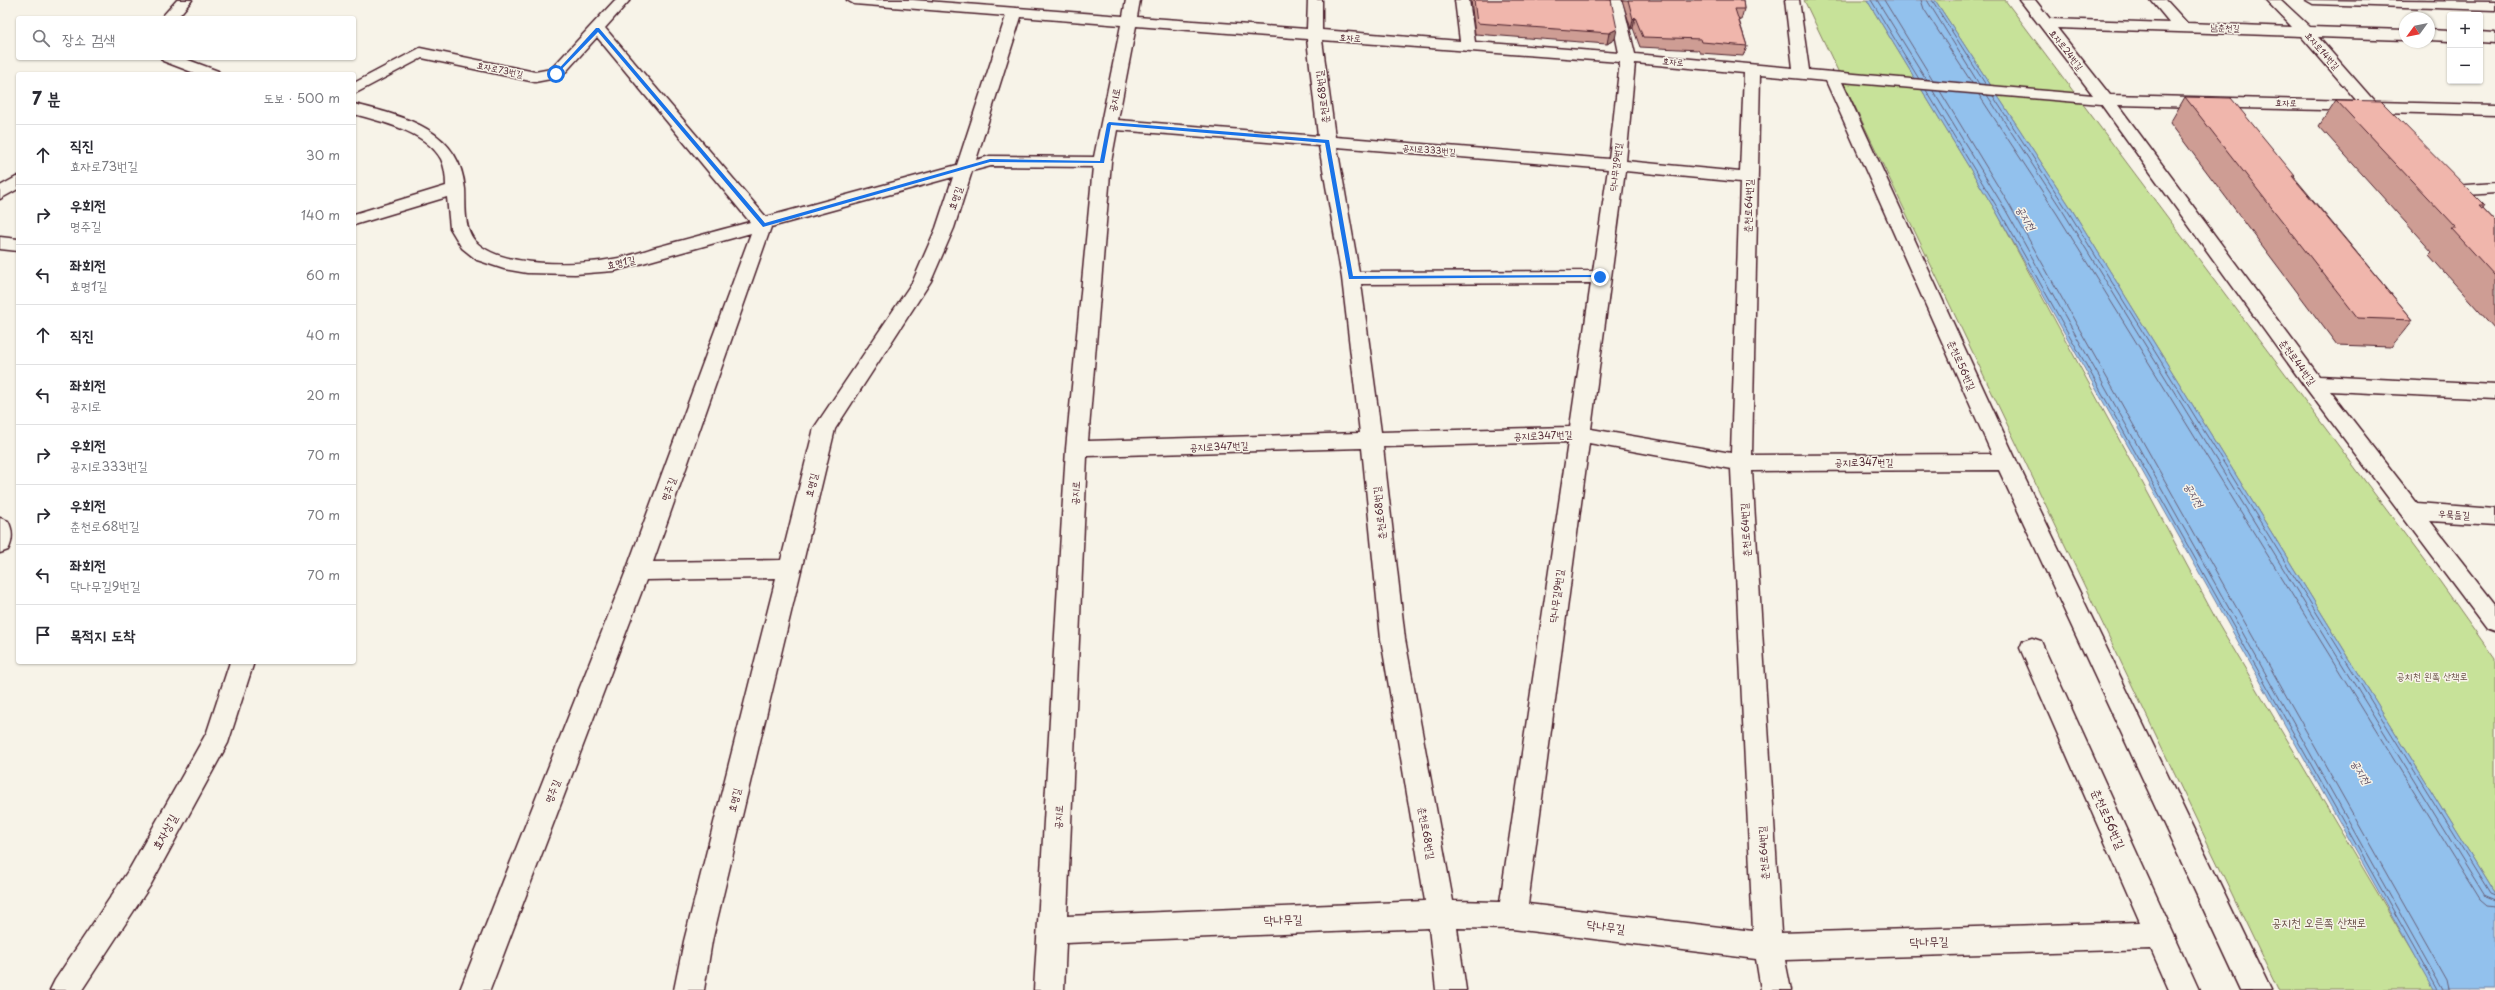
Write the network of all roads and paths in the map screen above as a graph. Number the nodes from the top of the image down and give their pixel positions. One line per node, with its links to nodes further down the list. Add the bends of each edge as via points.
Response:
1 (185, 0): 15 (street)
2 (623, 0): 18 (street, 효자로73번길)
3 (854, 0): 14 (street, 효자로)
4 (1315, 0): 20 (street, 춘천로68번길)
5 (1462, 0): 26 (street)
6 (1615, 0): 27 (street, 닥나무길9번길)
7 (1792, 0): 31 (street)
8 (2027, 0): 16 (street, 효자로24번길)
9 (2158, 0): 17 (street)
10 (2273, 0): 19 (street, 효자로14번길)
11 (2313, 0): 12 (street)
12 (2495, 6)
13 (1131, 10): 14 (street, 효자로); 20 (street, 효자로); 39 (street, 공지로)
14 (1015, 12): 43 (street, 효명길)
15 (172, 16)
16 (2045, 22): 17 (street, 남춘천길); 34 (street, 효자로24번길)
17 (2181, 26): 19 (street, 남춘천길)
18 (598, 29): 33 (street, 효자로73번길, via 556,74 535,77 420,53); 51 (street)
19 (2305, 32): 21 (street, 남춘천길); 35 (street, 효자로14번길)
20 (1314, 35): 26 (street, 효자로); 40 (street, 춘천로68번길)
21 (2399, 35)
22 (2435, 35): 23 (street)
23 (2447, 36)
24 (2483, 37): 25 (street)
25 (2495, 38)
26 (1468, 47): 27 (street, 효자로)
27 (1628, 58): 29 (street, 효자로); 42 (street, 닥나무길9번길)
28 (174, 60): 30 (street)
29 (1752, 68): 31 (street, 효자로); 44 (street, 춘천로64번길)
30 (207, 72)
31 (1802, 73): 32 (street, 효자로)
32 (1838, 76): 34 (street, 효자로); 61 (street, 춘천로56번길)
33 (356, 88)
34 (2106, 100): 35 (street, 효자로); 56 (street, 춘천로44번길)
35 (2368, 105): 37 (street, 효자로); 38 (street, 효자로14번길)
36 (356, 110): 46 (street, 효명1길, via 423,134 449,156)
37 (2495, 110)
38 (2384, 121)
39 (1109, 124): 40 (street, 공지로333번길); 41 (street, 공지로)
40 (1327, 141): 42 (street, 공지로333번길); 55 (street, 춘천로68번길)
41 (1102, 162): 43 (street, 효명1길, via 990,161); 60 (street, 공지로)
42 (1617, 165): 44 (street, 공지로333번길); 54 (street, 닥나무길9번길)
43 (965, 166): 51 (street, 효명1길); 65 (street, 효명길, via 944,228 922,281 825,428)
44 (1749, 178): 62 (street, 춘천로64번길)
45 (16, 182): 48 (street)
46 (456, 188): 50 (street); 51 (street, 효명1길, via 459,228 474,251 507,264 556,269 614,265)
47 (2495, 188): 49 (street, via 2449,186)
48 (0, 194)
49 (2472, 206)
50 (356, 219)
51 (763, 225): 66 (street, 명주길)
52 (0, 243): 53 (street)
53 (16, 245)
54 (1600, 277): 55 (street); 58 (street, 닥나무길9번길)
55 (1351, 278): 59 (street, 춘천로68번길)
56 (2313, 383): 57 (street); 63 (street, 춘천로44번길)
57 (2495, 392)
58 (1579, 434): 59 (street, 공지로347번길); 62 (street, 공지로347번길); 71 (street, 닥나무길9번길)
59 (1372, 442): 60 (street, 공지로347번길); 70 (street, 춘천로68번길, via 1393,639)
60 (1077, 449): 72 (street, 공지로)
61 (2006, 462): 62 (street, 공지로347번길); 82 (street, 춘천로56번길)
62 (1741, 463): 74 (street, 춘천로64번길)
63 (2412, 511): 64 (street, 우묵들길); 67 (street, 춘천로44번길)
64 (2495, 517)
65 (791, 569): 66 (street); 77 (street, 효명길, via 698,941)
66 (638, 571): 76 (street, 명주길)
67 (2495, 622)
68 (2032, 648): 73 (street, 춘천로56번길)
69 (241, 664): 75 (street, 효자상길, via 219,735 140,877)
70 (1442, 914): 71 (street, 닥나무길); 72 (street, 닥나무길); 79 (street, 춘천로68번길)
71 (1512, 916): 74 (street, 닥나무길)
72 (1052, 930): 78 (street, 공지로)
73 (2160, 934): 74 (street, 닥나무길); 81 (street, 춘천로56번길)
74 (1768, 947): 80 (street, 춘천로64번길)
75 (65, 990)
76 (475, 990)
77 (689, 990)
78 (1049, 990)
79 (1451, 990)
80 (1776, 990)
81 (2184, 990)
82 (2256, 990)

